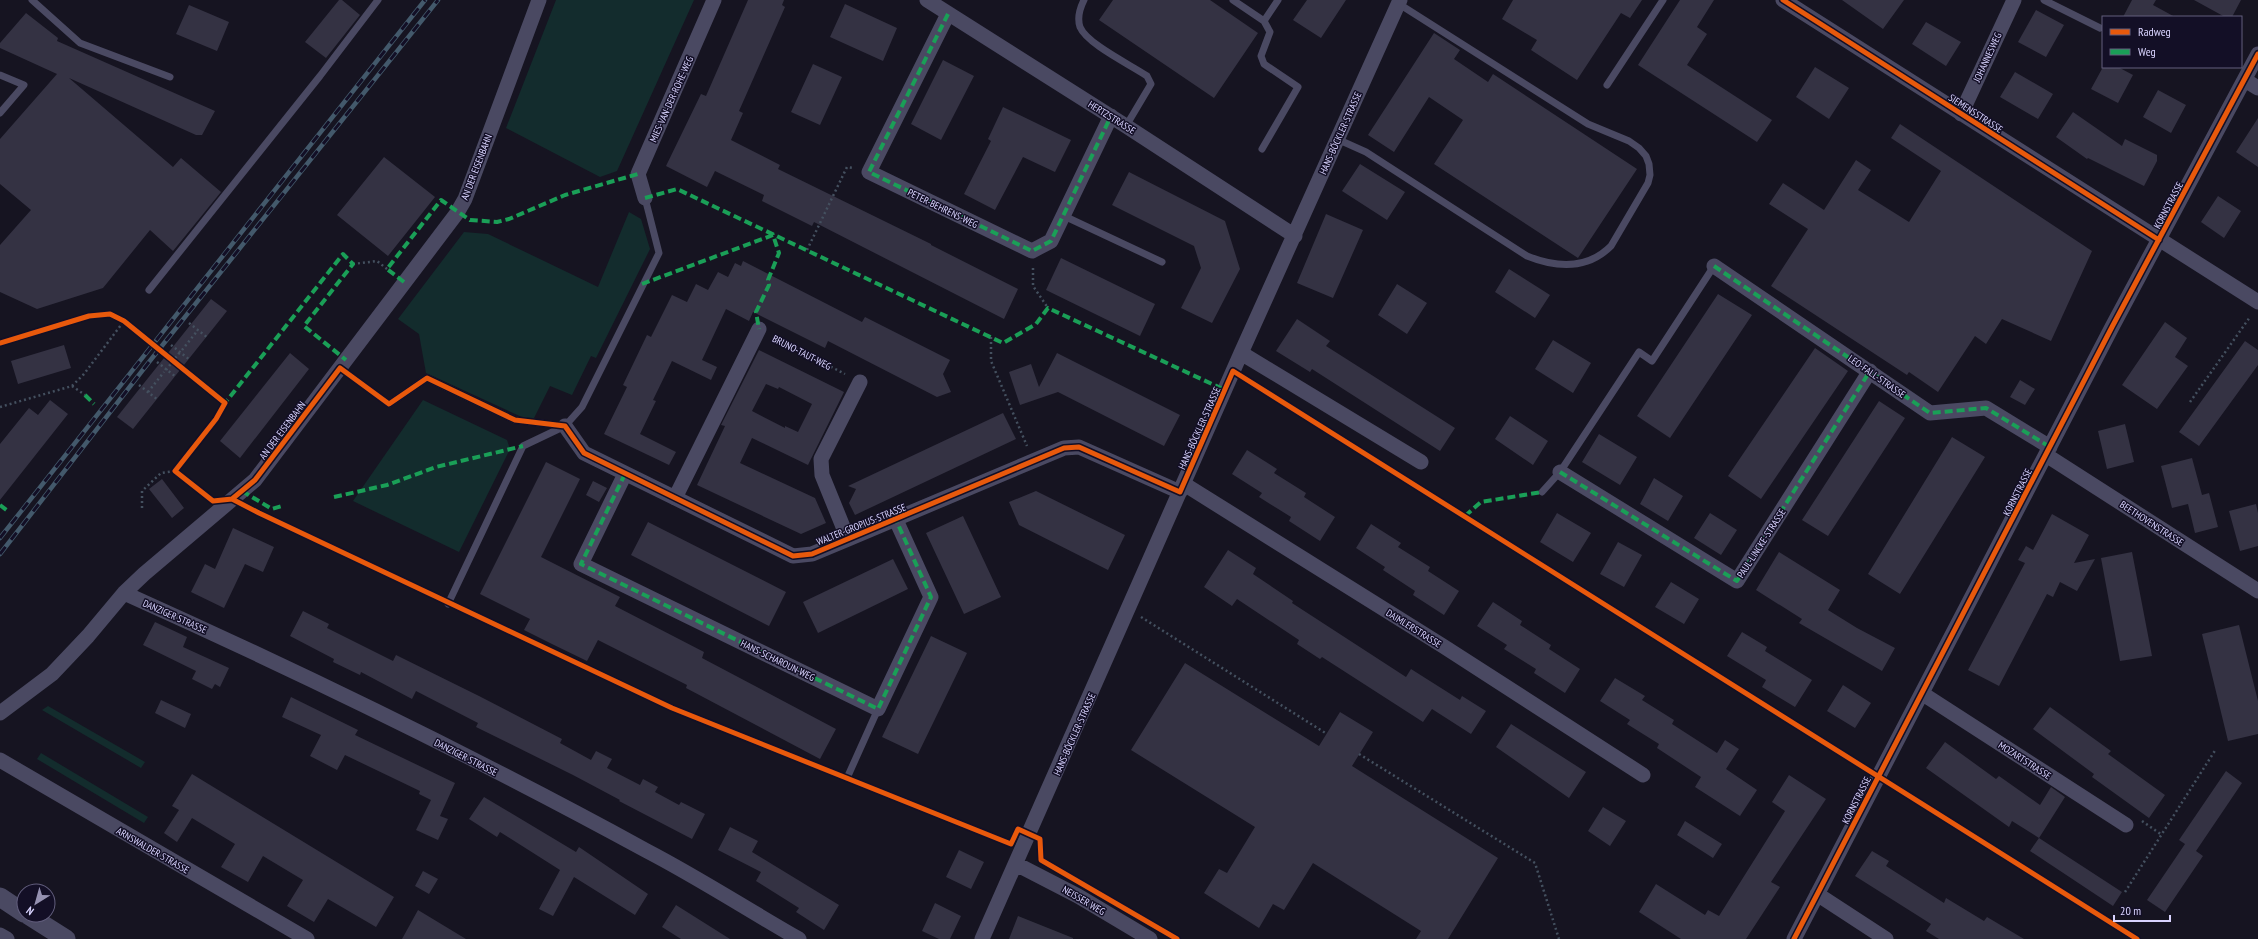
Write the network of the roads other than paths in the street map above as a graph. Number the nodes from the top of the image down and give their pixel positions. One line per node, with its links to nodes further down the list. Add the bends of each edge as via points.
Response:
1 (32, 0): 19 (lane, via 80,43)
2 (378, 0): 35 (lane)
3 (539, 0): 39 (street, AN DER EISENBAHN, via 465,200)
4 (714, 0): 29 (street, MIES-VAN-DER-ROHE-WEG, via 638,174)
5 (927, 0): 14 (street, HERTZSTRASSE)
6 (1084, 0): 26 (lane, via 1078,16 1080,27 1088,38 1147,76 1151,84)
7 (1233, 0): 15 (lane)
8 (1278, 0): 15 (lane)
9 (1663, 0): 21 (lane)
10 (1783, 0): 24 (street, SIEMENSSTRASSE)
11 (2014, 0): 24 (street, JOHANNESWEG)
12 (2044, 0): 16 (lane)
13 (1399, 2): 27 (street, HANS-BÖCKLER-STRASSE); 27 (lane, via 1588,124 1629,141 1639,148 1649,164 1648,183 1611,246 1585,263 1557,265 1527,256 1366,152)
14 (948, 14): 25 (street, HERTZSTRASSE); 30 (street, PETER-BEHRENS-WEG, via 869,172 1032,251 1051,241)
15 (1264, 21): 28 (lane, via 1270,32 1261,56 1264,64 1298,87)
16 (2100, 28)
17 (2258, 54): 20 (street, KORNSTRASSE)
18 (0, 75): 23 (lane, via 24,85)
19 (170, 77)
20 (2245, 80): 22 (street); 32 (street, KORNSTRASSE)
21 (1607, 85)
22 (2258, 88)
23 (0, 113)
24 (1961, 114): 32 (street, SIEMENSSTRASSE)
25 (1111, 116): 26 (street, HERTZSTRASSE); 30 (street)
26 (1126, 126): 31 (street, HERTZSTRASSE)
27 (1337, 139): 31 (street, HANS-BÖCKLER-STRASSE)
28 (1262, 149)
29 (645, 198): 42 (lane, via 659,253 582,407)
30 (1064, 216): 33 (lane)
31 (1295, 236): 38 (street, HANS-BÖCKLER-STRASSE)
32 (2159, 240): 36 (street, SIEMENSSTRASSE); 43 (street, KORNSTRASSE)
33 (1162, 262)
34 (1714, 266): 40 (street, LEO-FALL-STRASSE); 45 (lane, via 1652,361 1639,352)
35 (149, 290)
36 (2256, 307)
37 (759, 329): 49 (street)
38 (1241, 353): 44 (street); 47 (street, HANS-BÖCKLER-STRASSE)
39 (340, 368): 42 (lane, via 389,404 426,378 515,420); 53 (street, AN DER EISENBAHN, via 255,480)
40 (1870, 371): 43 (street, LEO-FALL-STRASSE, via 1930,413 1986,408); 45 (street, PAUL-LINCKE-STRASSE, via 1737,581)
41 (860, 382): 51 (street, via 821,459 822,475)
42 (565, 426): 46 (street, WALTER-GROPIUS-STRASSE, via 584,453); 54 (lane, via 523,446)
43 (2048, 451): 52 (street, BEETHOVENSTRASSE); 55 (street, KORNSTRASSE)
44 (1421, 462)
45 (1560, 472): 48 (lane)
46 (625, 474): 49 (street, WALTER-GROPIUS-STRASSE); 56 (street, HANS-SCHAROUN-WEG, via 581,564)
47 (1182, 488): 50 (street, WALTER-GROPIUS-STRASSE, via 1079,447 1064,448); 59 (street, DAIMLERSTRASSE, via 1443,646); 62 (street, HANS-BÖCKLER-STRASSE)
48 (1542, 492)
49 (675, 498): 51 (street, WALTER-GROPIUS-STRASSE, via 793,556 812,554)
50 (896, 520): 51 (street, WALTER-GROPIUS-STRASSE); 56 (street, via 931,596)
51 (848, 539)
52 (2258, 591)
53 (124, 593): 57 (street, AN DER EISENBAHN, via 62,665); 71 (street, DANZIGER STRASSE, via 269,658 415,730 648,851)
54 (448, 604)
55 (1923, 694): 61 (street, MOZARTSTRASSE); 63 (street, KORNSTRASSE)
56 (878, 709): 60 (lane)
57 (0, 713)
58 (0, 760): 70 (street, ARNSWALDER STRASSE)
59 (1643, 775)
60 (847, 778)
61 (2126, 825)
62 (1016, 864): 72 (street, HANS-BÖCKLER-STRASSE); 73 (street, NEISSER WEG, via 1078,896)
63 (1817, 894): 74 (street, KORNSTRASSE); 75 (street)
64 (0, 897): 65 (street)
65 (16, 907)
66 (41, 923): 69 (street)
67 (0, 935): 68 (street)
68 (7, 939)
69 (66, 939)
70 (307, 939)
71 (799, 939)
72 (982, 939)
73 (1150, 939)
74 (1794, 939)
75 (1886, 939)

